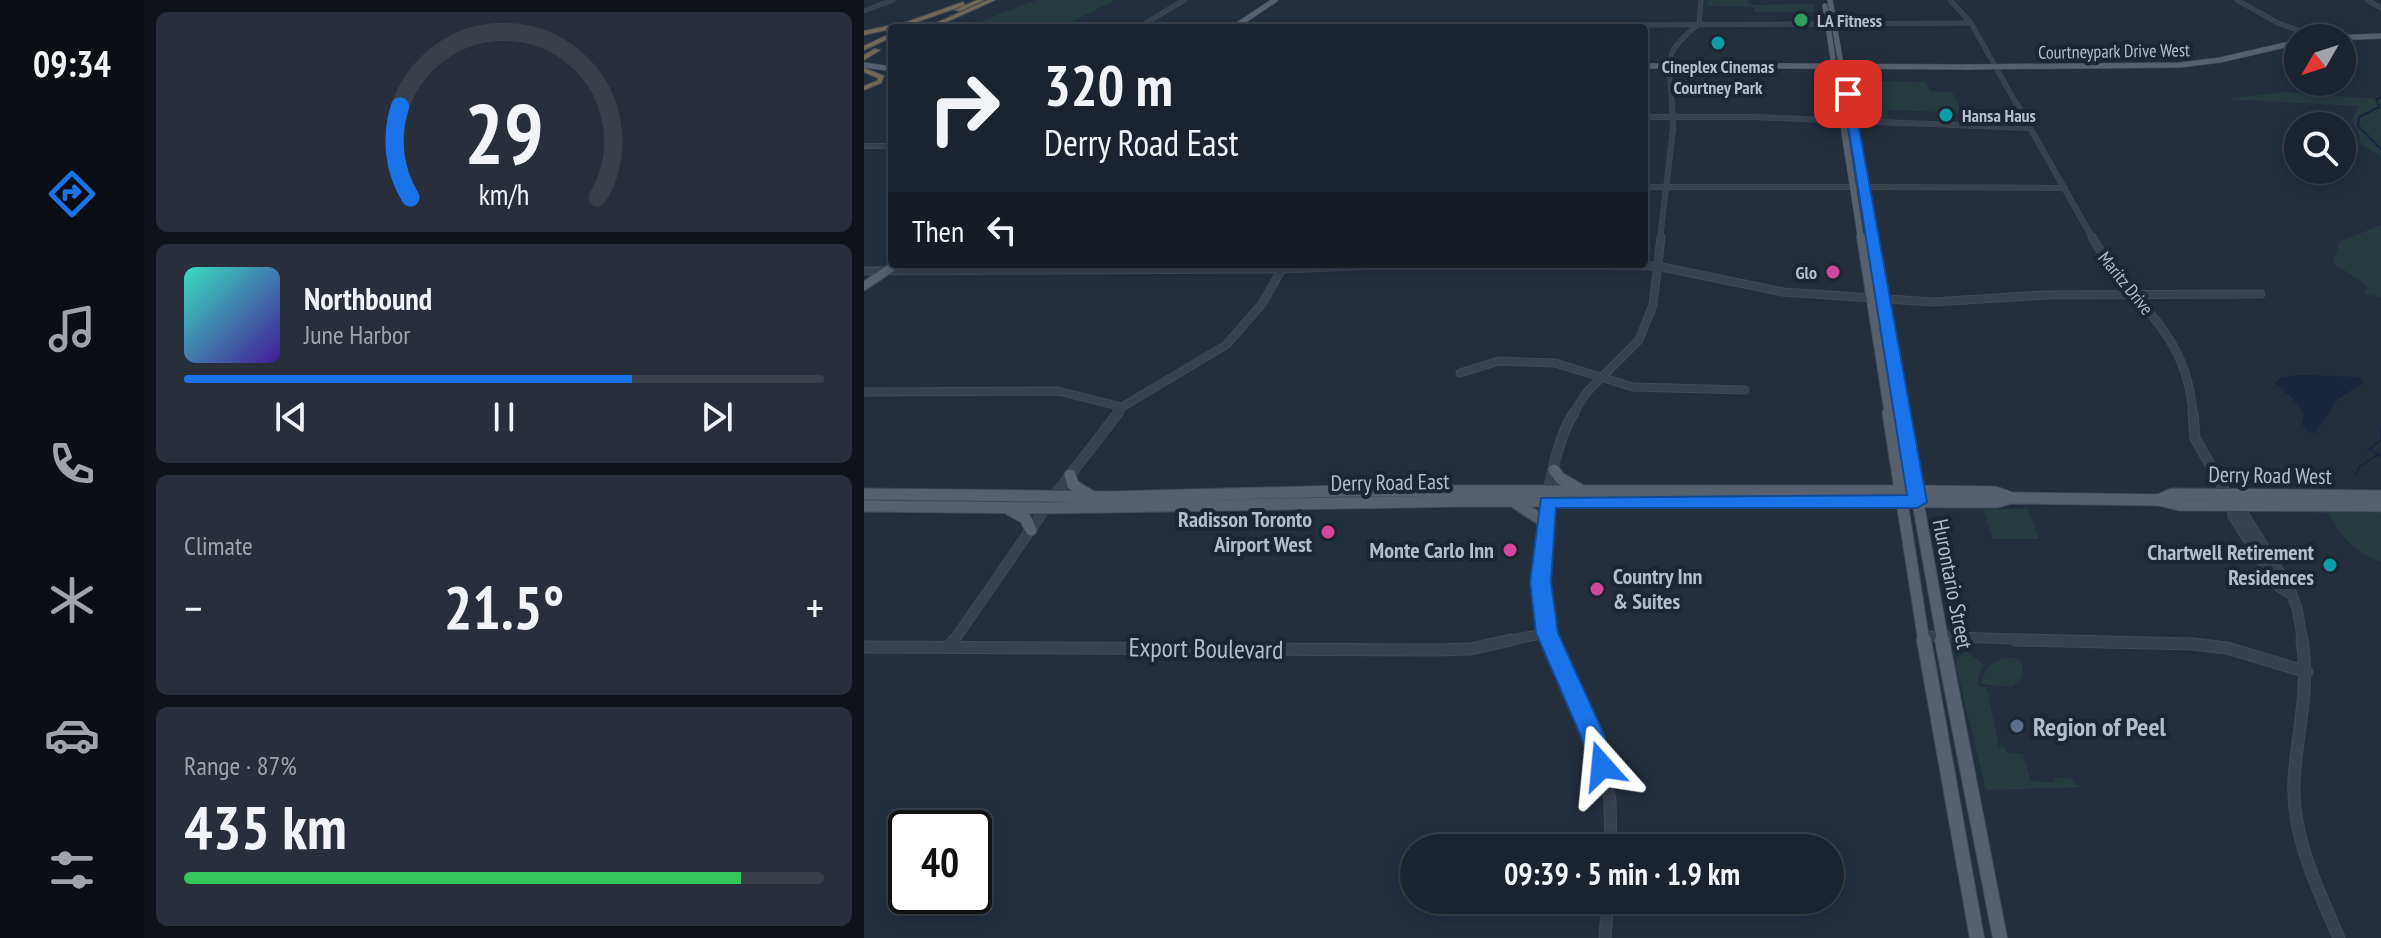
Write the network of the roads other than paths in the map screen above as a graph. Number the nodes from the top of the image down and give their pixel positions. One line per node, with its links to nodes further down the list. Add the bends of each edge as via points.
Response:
1 (893, 0): 15 (street)
2 (972, 0): 13 (highway)
3 (981, 0): 19 (highway)
4 (992, 0): 20 (highway)
5 (1184, 0): 21 (street)
6 (1275, 0): 22 (main road)
7 (1701, 0): 24 (street)
8 (1824, 0): 25 (main road, Hurontario Street)
9 (1830, 0): 26 (main road, Hurontario Street)
10 (1950, 0): 16 (street, Maritz Drive)
11 (2237, 0): 27 (street)
12 (2367, 0): 14 (street)
13 (963, 4): 17 (highway); 18 (highway)
14 (2381, 8)
15 (864, 11)
16 (1971, 23): 26 (street); 39 (street, Maritz Drive)
17 (904, 24)
18 (917, 24)
19 (925, 24)
20 (937, 24)
21 (1145, 24)
22 (1241, 24)
23 (1648, 24): 24 (street)
24 (1699, 24): 25 (street); 37 (street, via 1675,43)
25 (1827, 24): 26 (street); 38 (main road, Hurontario Street)
26 (1835, 24): 38 (main road, Hurontario Street)
27 (2284, 25)
28 (888, 28): 29 (highway)
29 (864, 33)
30 (2381, 36): 31 (main road)
31 (2356, 37)
32 (888, 41): 35 (highway)
33 (888, 42): 35 (highway)
34 (2284, 45): 39 (main road, Courtneypark Drive West, via 2197,64)
35 (864, 53)
36 (1648, 66): 37 (main road, Courtneypark Drive West)
37 (1670, 66): 38 (main road, Courtneypark Drive West); 46 (street)
38 (1838, 66): 39 (main road, Courtneypark Drive West); 47 (main road, Hurontario Street); 48 (main road, Hurontario Street)
39 (1995, 67): 49 (street, Maritz Drive)
40 (864, 68): 41 (main road); 44 (highway, via 882,77)
41 (888, 70)
42 (888, 81): 44 (highway)
43 (885, 86): 44 (highway)
44 (864, 89)
45 (1648, 117): 46 (street)
46 (1674, 117): 47 (street); 53 (street)
47 (1843, 121): 48 (street); 54 (main road, Hurontario Street)
48 (1852, 121): 49 (street); 55 (main road, Hurontario Street)
49 (2030, 128): 56 (street, Maritz Drive)
50 (864, 146): 51 (street)
51 (888, 146)
52 (1648, 187): 53 (street)
53 (1667, 187): 54 (street); 58 (street)
54 (1853, 188): 55 (street); 68 (main road, Hurontario Street)
55 (1865, 188): 56 (street); 69 (main road, Hurontario Street)
56 (2065, 188): 67 (street, Maritz Drive, via 2096,244)
57 (1648, 266): 58 (street)
58 (1657, 266): 68 (street, via 1783,292); 71 (street, via 1653,305 1641,336)
59 (888, 267): 64 (street)
60 (888, 268): 65 (main road)
61 (1086, 268): 63 (street)
62 (1306, 268): 63 (street)
63 (1282, 269): 74 (street, via 1262,304 1226,345)
64 (864, 271)
65 (864, 284)
66 (2261, 294): 67 (street)
67 (2136, 295): 69 (street); 85 (street, Maritz Drive, via 2183,360 2195,438)
68 (1870, 299): 69 (street); 84 (main road, Hurontario Street)
69 (1883, 300): 84 (main road, Hurontario Street)
70 (1460, 373): 71 (street, via 1499,361 1526,361 1555,363)
71 (1602, 377): 72 (street, via 1633,387); 75 (street, via 1562,430)
72 (1745, 390)
73 (864, 392): 74 (street, via 1058,391)
74 (1122, 407): 76 (street)
75 (1554, 470): 77 (main road, via 1570,485); 83 (street)
76 (1070, 475): 79 (street); 80 (main road, via 1073,485)
77 (1589, 491): 83 (main road, Derry Road East); 84 (main road, Derry Road East)
78 (864, 494): 79 (main road, Derry Road East)
79 (1054, 496): 80 (main road, Derry Road East); 91 (street)
80 (1093, 496): 86 (main road, Derry Road East)
81 (1466, 496): 83 (main road, Derry Road East); 86 (main road, Derry Road East); 87 (main road, Derry Road East)
82 (2381, 496): 85 (main road, Derry Road West)
83 (1548, 497): 84 (main road, Derry Road East, via 1890,507); 87 (main road, Derry Road East); 92 (street)
84 (1908, 500): 85 (main road, Derry Road West, via 2159,500 2179,505); 95 (main road, Hurontario Street); 96 (main road, Hurontario Street)
85 (2230, 500): 89 (main road, Derry Road West); 99 (street, Maritz Drive, via 2233,516 2297,608)
86 (1138, 501): 91 (main road, Derry Road East)
87 (1511, 501): 92 (main road)
88 (864, 506): 90 (main road, Derry Road East)
89 (2381, 506)
90 (1004, 507): 91 (main road, Derry Road East); 93 (main road, via 1025,518)
91 (1046, 508): 93 (street)
92 (1546, 523): 94 (street, via 1541,582)
93 (1031, 530): 98 (street)
94 (1547, 633): 98 (street, Export Boulevard, via 1470,649 1430,650); 100 (street, via 1598,751 1610,800)
95 (1923, 636): 96 (street); 103 (main road, Hurontario Street)
96 (1943, 639): 99 (street, via 2192,644 2227,648); 104 (main road, Hurontario Street)
97 (864, 647): 98 (street, Export Boulevard)
98 (950, 647)
99 (2307, 672): 105 (street, via 2294,783 2298,824)
100 (1611, 834)
101 (1607, 914): 102 (street)
102 (1605, 938)
103 (1977, 938)
104 (2000, 938)
105 (2339, 938)

